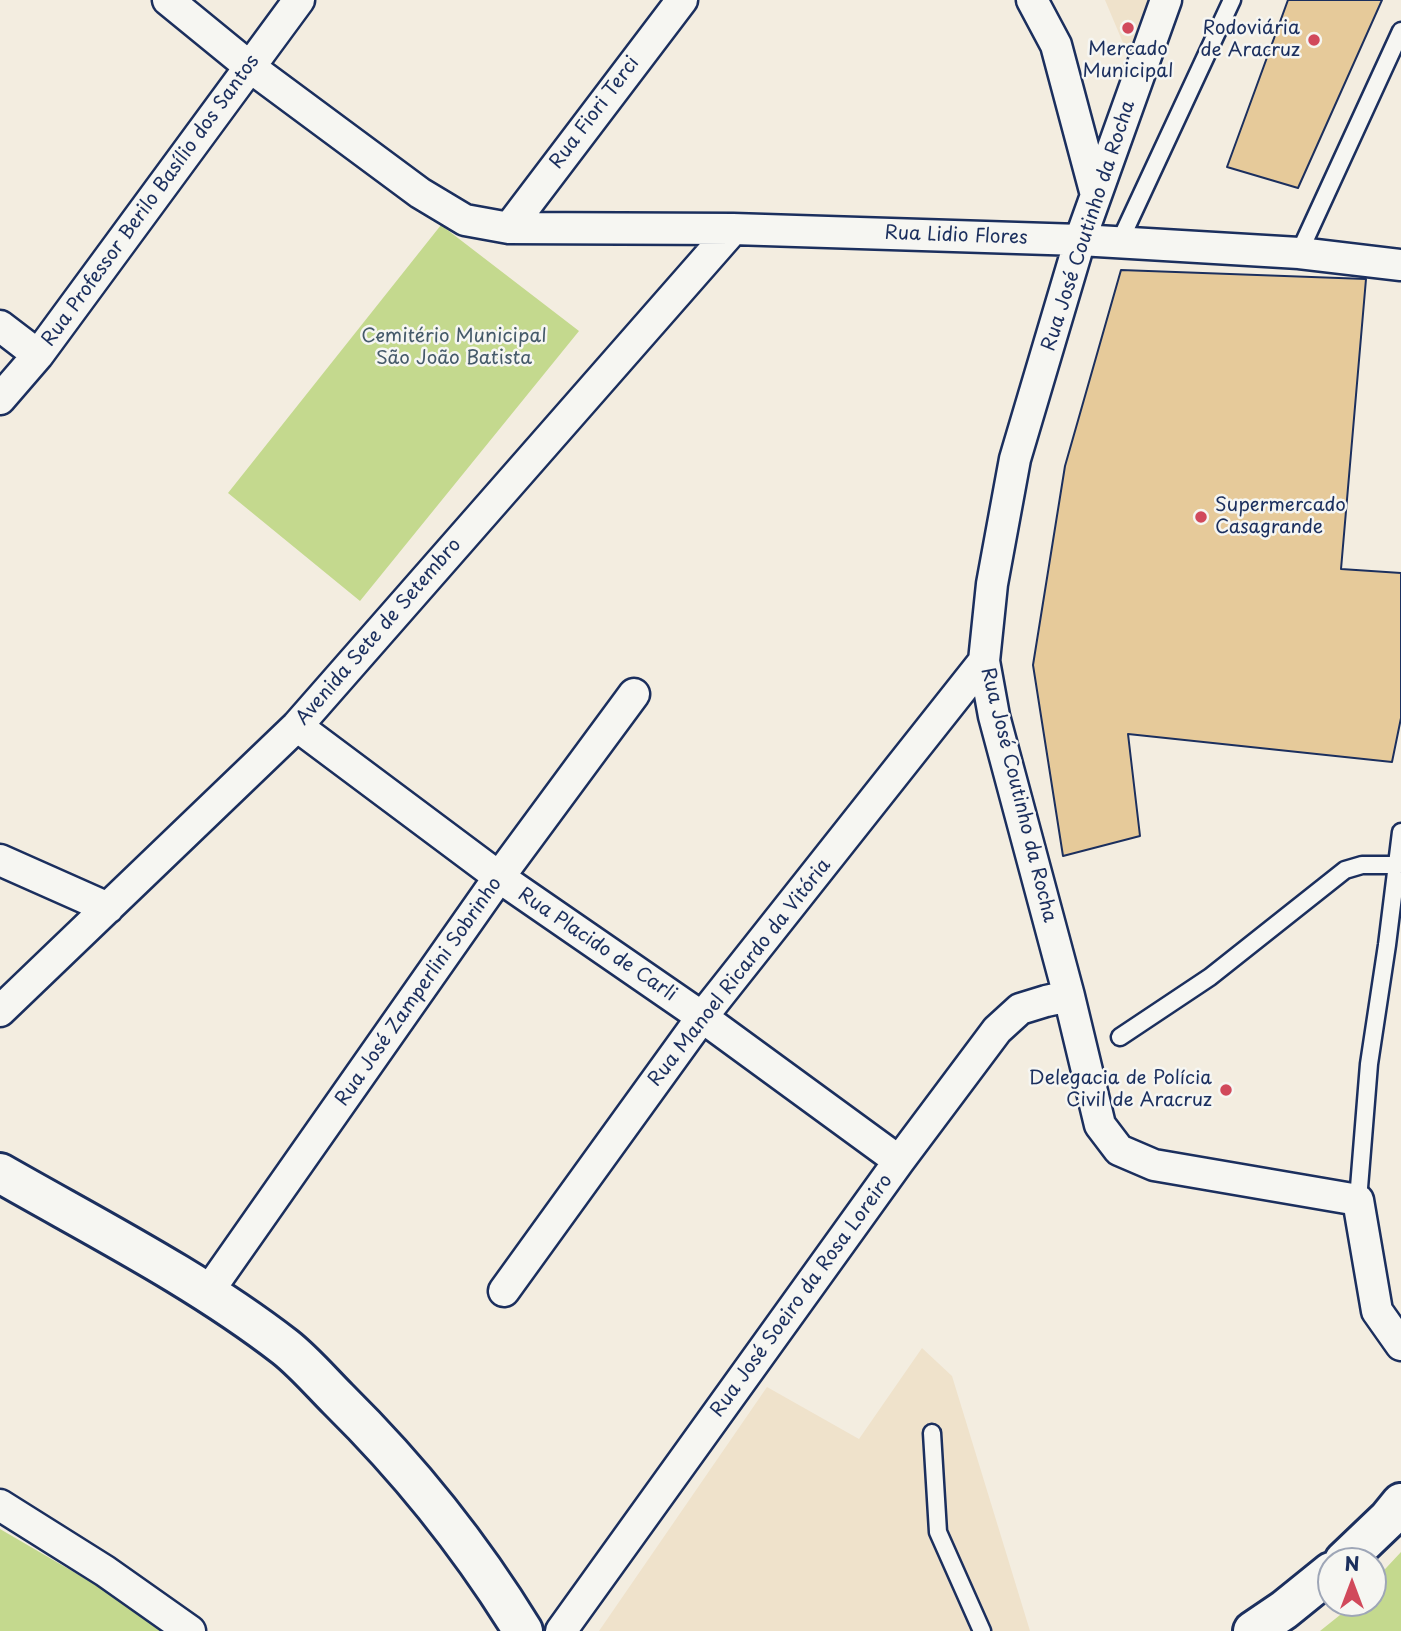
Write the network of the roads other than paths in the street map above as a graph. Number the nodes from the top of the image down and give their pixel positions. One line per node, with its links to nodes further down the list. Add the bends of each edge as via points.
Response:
1 (168, 0): 8 (street, Rua Lidio Flores)
2 (299, 0): 8 (street, Rua Professor Berilo Basílio dos Santos)
3 (682, 0): 10 (street, Rua Fiori Terci)
4 (1032, 0): 9 (street, via 1056,45)
5 (1166, 0): 9 (street, Rua José Coutinho da Rocha)
6 (1231, 0): 13 (lane)
7 (1401, 31): 14 (lane)
8 (250, 66): 10 (street, Rua Lidio Flores, via 420,193 465,220); 17 (street, Rua Professor Berilo Basílio dos Santos)
9 (1096, 195): 12 (street, Rua José Coutinho da Rocha)
10 (509, 228): 11 (street, Rua Lidio Flores)
11 (733, 229): 12 (street, Rua Lidio Flores); 21 (street, Avenida Sete de Setembro)
12 (1080, 240): 13 (street, Rua Lidio Flores); 19 (street, Rua José Coutinho da Rocha, via 1015,459 992,584)
13 (1118, 243): 14 (street, Rua Lidio Flores)
14 (1299, 253): 15 (street, Rua Lidio Flores)
15 (1401, 265)
16 (0, 326): 17 (street)
17 (38, 355): 18 (street, Rua Professor Berilo Basílio dos Santos)
18 (0, 399)
19 (984, 661): 27 (street, Rua José Coutinho da Rocha, via 994,716); 29 (street, Rua Manoel Ricardo da Vitória)
20 (634, 694): 25 (street, Rua José Zamperlini Sobrinho)
21 (297, 726): 25 (street, Rua Placido de Carli); 26 (street, Avenida Sete de Setembro)
22 (1401, 832): 24 (lane)
23 (0, 860): 26 (street)
24 (1397, 865): 30 (lane, via 1345,870 1210,977); 33 (lane, via 1369,1064)
25 (499, 877): 29 (street, Rua Placido de Carli); 35 (street, Rua José Zamperlini Sobrinho)
26 (108, 908): 28 (street, Avenida Sete de Setembro)
27 (1069, 996): 31 (street, Rua José Soeiro da Rosa Loreiro, via 1020,1009 997,1030); 33 (street, Rua José Coutinho da Rocha, via 1100,1125 1119,1150 1154,1165)
28 (0, 1011)
29 (702, 1017): 31 (street, Rua Placido de Carli); 34 (street, Rua Manoel Ricardo da Vitória)
30 (1120, 1037)
31 (899, 1161): 44 (street, Rua José Soeiro da Rosa Loreiro)
32 (0, 1173): 35 (main road)
33 (1358, 1200): 36 (street, via 1377,1311)
34 (504, 1291)
35 (208, 1292): 43 (main road, via 287,1349 387,1447 457,1532)
36 (1401, 1345)
37 (932, 1433): 45 (lane, via 938,1532)
38 (1401, 1503): 40 (main road)
39 (0, 1505): 42 (street)
40 (1359, 1547)
41 (1317, 1583): 46 (main road)
42 (190, 1631)
43 (523, 1631)
44 (561, 1631)
45 (982, 1631)
46 (1253, 1631)

